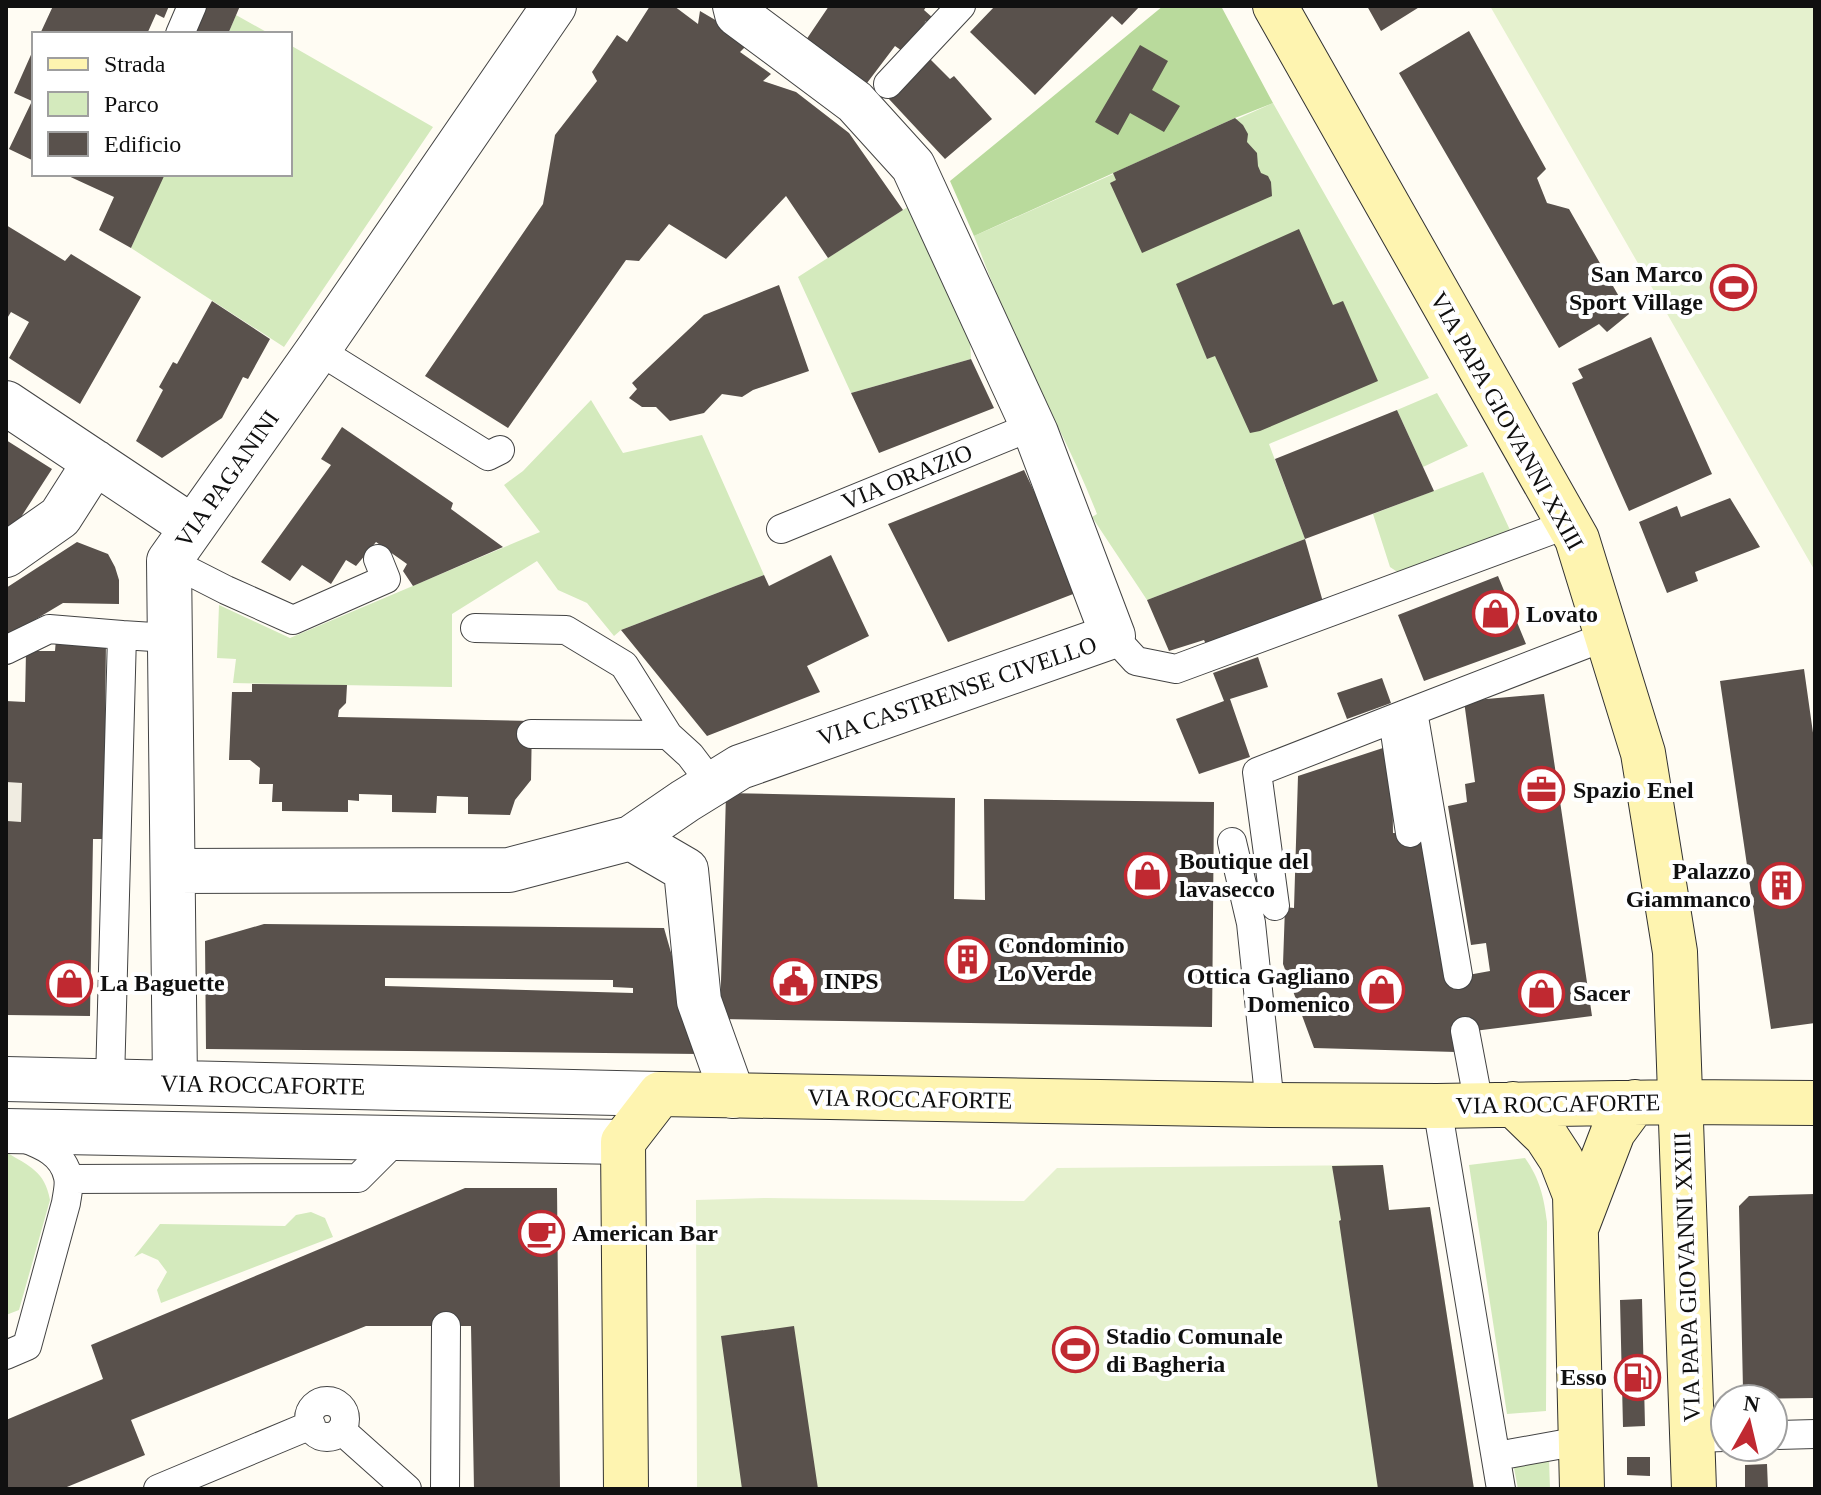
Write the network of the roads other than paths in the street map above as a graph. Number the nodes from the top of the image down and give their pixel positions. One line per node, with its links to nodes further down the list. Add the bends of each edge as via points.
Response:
1 (192, 6): 6 (lane)
2 (554, 6): 8 (street, VIA PAGANINI)
3 (735, 6): 10 (street, VIA CASTRENSE CIVELLO, via 737,14 855,102 913,166)
4 (961, 6): 7 (lane)
5 (1275, 6): 13 (street, VIA PAPA GIOVANNI XXIII)
6 (181, 32)
7 (888, 84)
8 (318, 350): 11 (lane, via 488,456); 15 (street, VIA PAGANINI)
9 (6, 403): 12 (street)
10 (1033, 426): 14 (lane, VIA ORAZIO); 20 (street, VIA CASTRENSE CIVELLO)
11 (500, 450)
12 (95, 462): 15 (street); 16 (street, via 60,517)
13 (1568, 524): 20 (lane, via 1176,669 1136,661); 21 (street, VIA PAPA GIOVANNI XXIII)
14 (781, 529)
15 (180, 544): 17 (lane, via 226,590 293,620 386,579); 22 (street, VIA PAGANINI)
16 (6, 555)
17 (378, 559)
18 (475, 628): 26 (lane, via 566,630 624,665)
19 (122, 635): 22 (lane); 23 (lane, via 49,629); 36 (lane)
20 (1113, 636): 27 (street, VIA CASTRENSE CIVELLO, via 740,767)
21 (1607, 636): 24 (lane); 40 (street, VIA PAPA GIOVANNI XXIII, via 1643,753 1675,952)
22 (169, 638): 31 (street, VIA PAGANINI)
23 (6, 650)
24 (1403, 715): 28 (lane); 32 (lane, via 1257,772); 33 (lane)
25 (531, 734): 26 (lane)
26 (668, 735): 27 (lane)
27 (712, 784): 29 (street, VIA CASTRENSE CIVELLO)
28 (1410, 833)
29 (631, 838): 31 (street, VIA CASTRENSE CIVELLO, via 509,870); 38 (street, via 686,870 699,1001)
30 (1232, 842): 43 (lane, via 1251,923)
31 (173, 871): 36 (street, VIA PAGANINI)
32 (1275, 906)
33 (1458, 975)
34 (1465, 1031): 42 (lane)
35 (6, 1079): 36 (street, VIA ROCCAFORTE)
36 (144, 1082): 37 (street, VIA ROCCAFORTE); 46 (street, VIA PAGANINI)
37 (660, 1094): 38 (street, VIA ROCCAFORTE); 48 (street)
38 (733, 1096): 43 (street, VIA ROCCAFORTE)
39 (1635, 1102): 40 (street, VIA ROCCAFORTE); 42 (street, VIA ROCCAFORTE); 50 (street, via 1613,1132)
40 (1681, 1102): 41 (street, VIA ROCCAFORTE); 55 (street, VIA PAPA GIOVANNI XXIII)
41 (1815, 1103)
42 (1496, 1104): 44 (street, VIA ROCCAFORTE); 50 (street, via 1546,1136 1561,1159 1575,1195)
43 (1270, 1105): 44 (street, VIA ROCCAFORTE)
44 (1437, 1106): 57 (lane)
45 (8, 1131): 46 (street); 49 (lane, via 60,1157)
46 (143, 1133): 47 (street)
47 (398, 1138): 48 (street); 49 (lane, via 358,1178)
48 (623, 1142): 61 (street)
49 (69, 1179): 52 (lane, via 27,1346)
50 (1575, 1230): 56 (street)
51 (446, 1326): 60 (lane)
52 (6, 1355)
53 (1815, 1434): 54 (lane)
54 (1789, 1435)
55 (1708, 1437): 64 (street, VIA PAPA GIOVANNI XXIII)
56 (1580, 1441): 57 (lane); 63 (street)
57 (1497, 1456): 62 (lane)
58 (158, 1489): 59 (lane, via 311,1425 313,1408 334,1402 345,1414 341,1430)
59 (407, 1489)
60 (445, 1489)
61 (626, 1489)
62 (1501, 1489)
63 (1582, 1489)
64 (1694, 1489)

